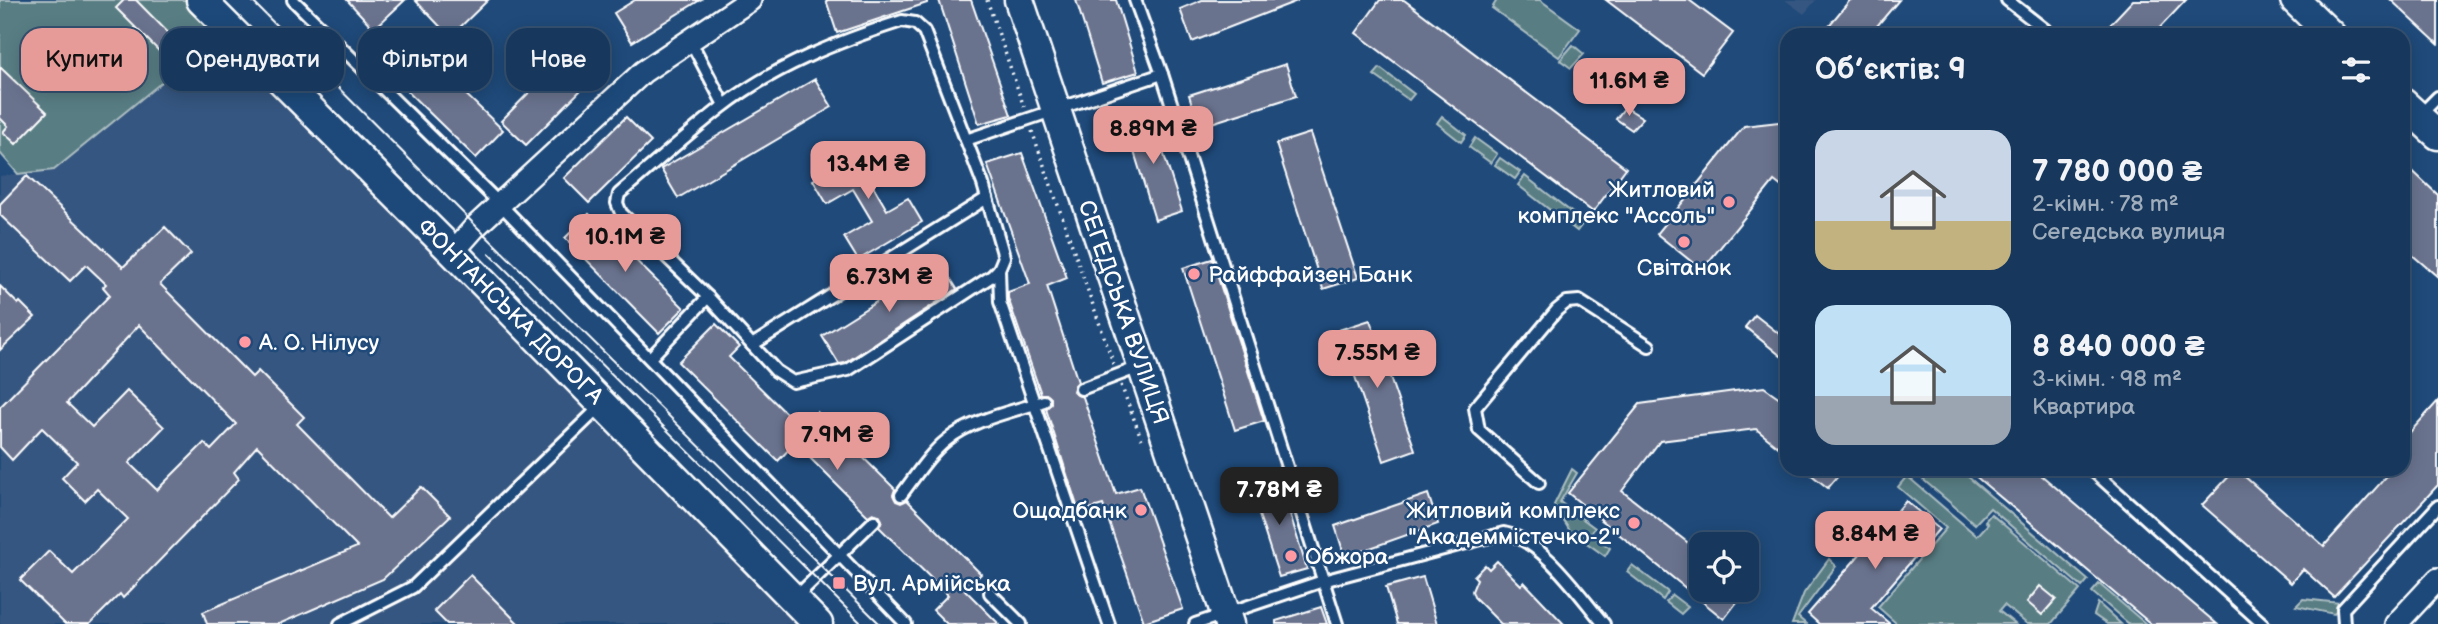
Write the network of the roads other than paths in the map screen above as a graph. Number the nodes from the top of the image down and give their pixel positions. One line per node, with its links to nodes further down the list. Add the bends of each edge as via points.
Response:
1 (201, 0): 19 (main road, ФОНТАНСЬКА ДОРОГА)
2 (293, 0): 18 (lane)
3 (750, 0): 10 (street)
4 (1019, 0): 14 (main road, СЕГЕДСЬКА ВУЛИЦЯ)
5 (1135, 0): 11 (lane)
6 (2007, 0): 8 (lane)
7 (2295, 0): 9 (main road)
8 (2043, 28)
9 (2324, 28)
10 (690, 40): 13 (lane); 18 (street, via 643,72)
11 (1162, 74): 14 (lane); 36 (lane)
12 (2438, 97): 15 (lane)
13 (724, 106): 16 (lane, via 788,66 845,39 902,21 915,23 923,31); 21 (lane, via 619,194 617,203 621,213)
14 (1056, 111): 16 (lane); 25 (main road, СЕГЕДСЬКА ВУЛИЦЯ)
15 (2425, 121)
16 (966, 140): 17 (lane)
17 (987, 198): 20 (lane, via 1004,257); 22 (lane)
18 (500, 204): 19 (street); 24 (lane)
19 (453, 252): 28 (main road, ФОНТАНСЬКА ДОРОГА)
20 (999, 270): 22 (lane, via 848,370 793,382); 27 (lane, via 1000,302)
21 (708, 297): 22 (lane); 24 (lane)
22 (752, 345)
23 (1649, 346): 30 (lane, via 1579,301 1567,302 1475,408 1479,430)
24 (650, 358): 34 (lane)
25 (1130, 371): 26 (lane); 39 (main road, СЕГЕДСЬКА ВУЛИЦЯ)
26 (1081, 389)
27 (1039, 403): 31 (lane, via 982,422 947,440); 44 (lane)
28 (603, 404): 38 (main road, ФОНТАНСЬКА ДОРОГА); 40 (lane, via 413,587)
29 (2099, 476): 48 (lane)
30 (1539, 483)
31 (901, 495)
32 (2438, 506): 49 (lane, via 2343,609)
33 (874, 521): 34 (lane)
34 (840, 555): 38 (lane); 42 (lane)
35 (2438, 579): 50 (street)
36 (1324, 582): 39 (lane); 46 (lane); 47 (lane, via 1504,533 1517,536 1545,556)
37 (990, 593): 43 (lane)
38 (793, 600): 41 (main road, ФОНТАНСЬКА ДОРОГА)
39 (1227, 619): 45 (lane)
40 (340, 624)
41 (818, 624)
42 (906, 624)
43 (1021, 624)
44 (1109, 624)
45 (1195, 624)
46 (1337, 624)
47 (1604, 624)
48 (2263, 624)
49 (2344, 624)
50 (2396, 624)

